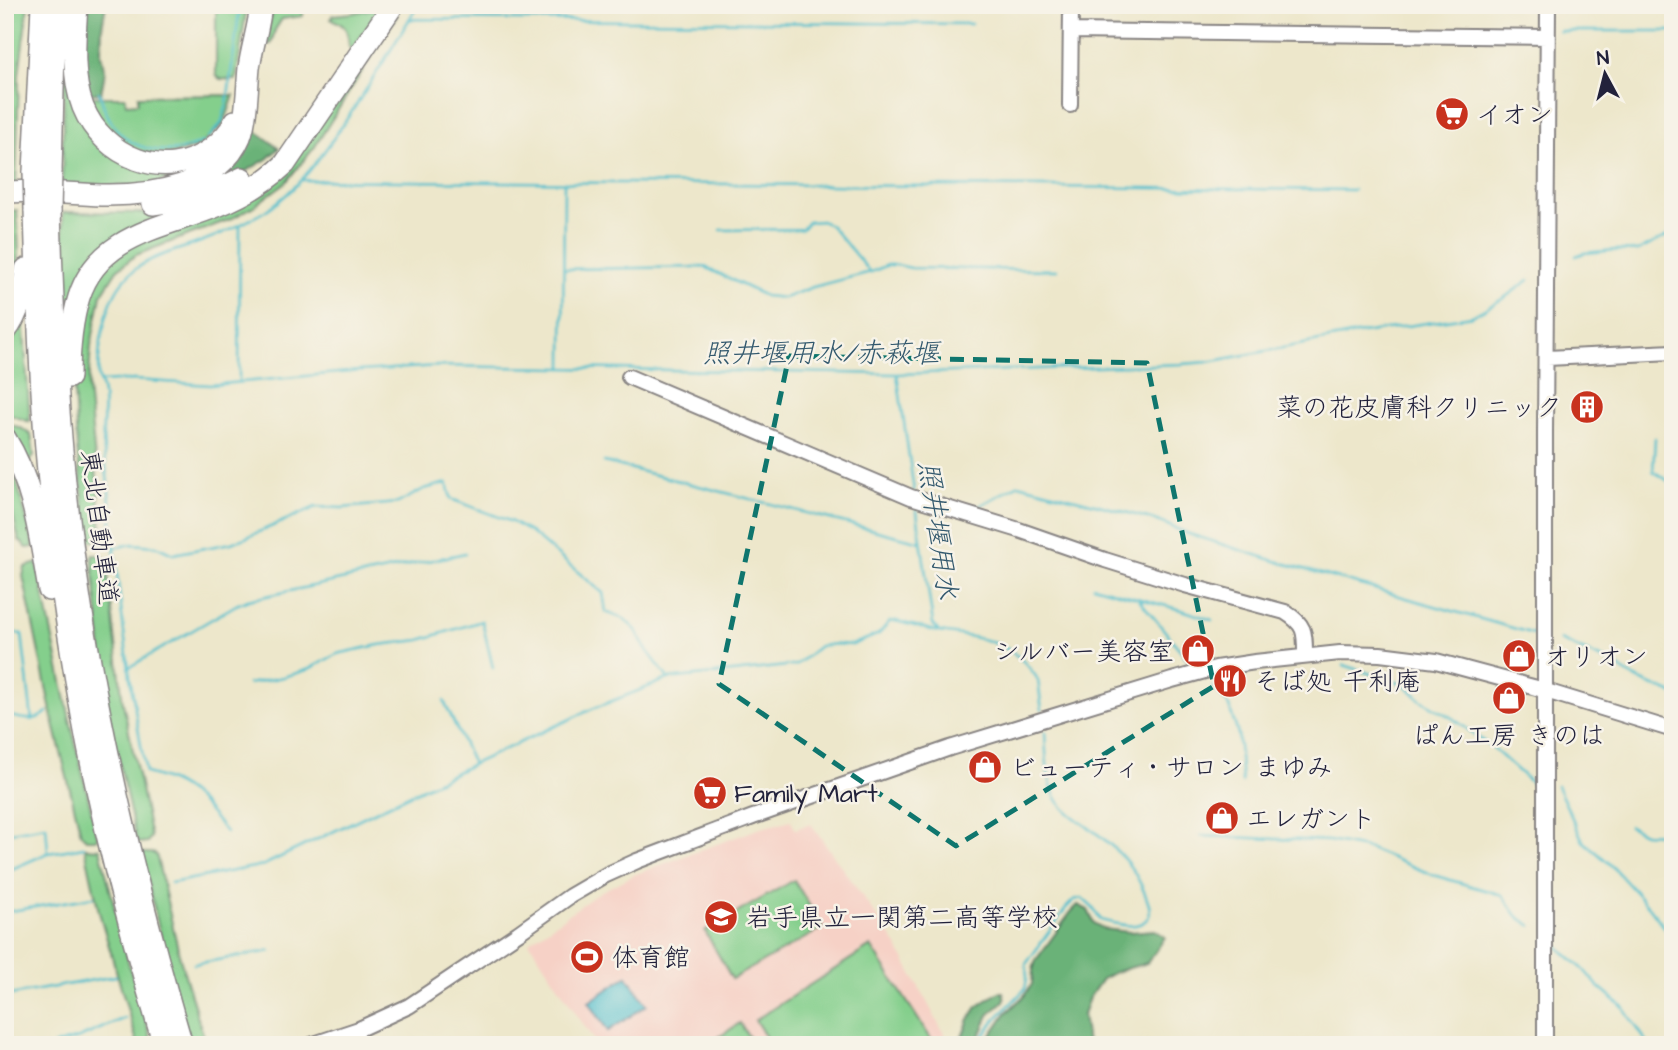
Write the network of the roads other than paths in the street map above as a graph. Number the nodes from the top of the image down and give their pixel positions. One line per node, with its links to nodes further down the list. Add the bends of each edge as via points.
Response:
1 (42, 5): 13 (highway, 東北自動車道)
2 (57, 5): 13 (highway, 東北自動車道, via 52,92)
3 (77, 5): 10 (highway, via 82,104 97,132 132,158 177,163 206,153 235,124)
4 (393, 5): 12 (highway)
5 (1071, 5): 8 (street)
6 (1548, 5): 9 (street)
7 (261, 8): 10 (highway)
8 (1071, 31): 9 (street); 11 (street)
9 (1547, 37): 19 (street)
10 (247, 89): 14 (highway, via 243,126 235,146 222,162 188,183 127,195)
11 (1070, 105)
12 (300, 142): 15 (highway, via 240,180 187,200 131,205); 22 (highway, via 285,164 255,187 115,246 84,285 72,327 68,399)
13 (37, 172): 16 (highway, 東北自動車道, bridge)
14 (5, 192)
15 (5, 201)
16 (37, 210): 17 (highway, via 19,307); 22 (highway, 東北自動車道); 26 (highway, 東北自動車道, via 36,293 54,526)
17 (5, 332)
18 (1673, 352): 19 (street)
19 (1546, 358): 24 (street)
20 (629, 377): 23 (street, via 911,497 1172,581 1285,612 1298,620)
21 (5, 438): 26 (highway, via 30,494 55,628)
22 (82, 613): 28 (highway, 東北自動車道, via 115,792)
23 (1305, 656): 24 (street, via 1380,654 1436,661); 29 (street, via 1216,668 950,748 637,861 570,896 409,1006)
24 (1545, 691): 25 (street); 30 (street)
25 (1673, 730)
26 (98, 793): 27 (highway, 東北自動車道)
27 (164, 1045)
28 (181, 1045)
29 (311, 1045)
30 (1545, 1045)

